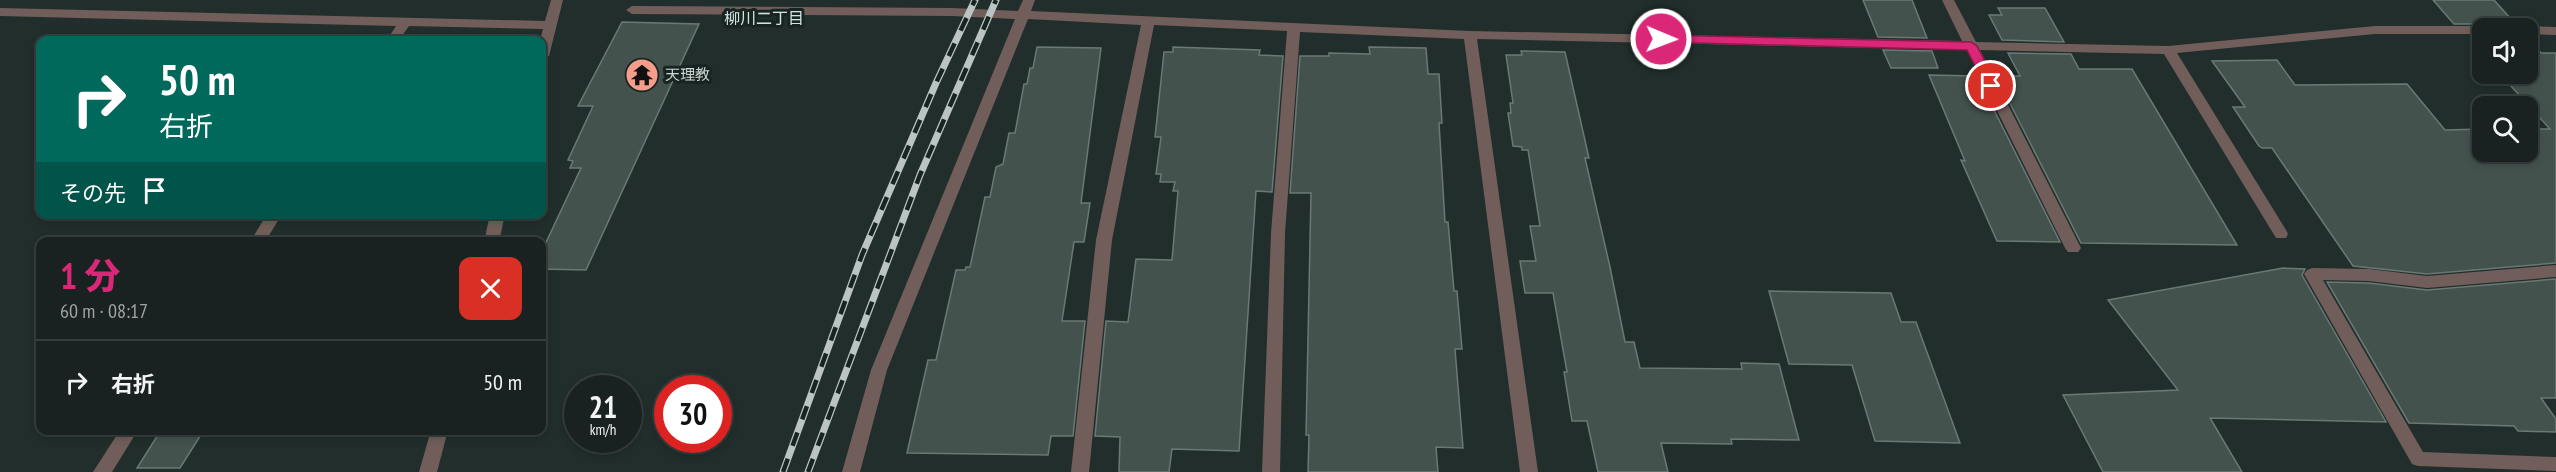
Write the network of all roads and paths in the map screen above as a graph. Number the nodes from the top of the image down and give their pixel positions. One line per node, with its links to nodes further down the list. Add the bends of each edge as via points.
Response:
1 (557, 0): 9 (street)
2 (1029, 0): 6 (street)
3 (1948, 0): 17 (street)
4 (632, 9): 6 (street, via 858,10)
5 (0, 12): 7 (street)
6 (1021, 17): 8 (street); 31 (street, via 879,370)
7 (405, 22): 9 (street); 15 (street)
8 (1148, 22): 10 (street); 32 (street, via 1104,240)
9 (550, 25): 16 (street)
10 (1294, 28): 14 (street); 33 (street, via 1278,233)
11 (2472, 30): 18 (street, via 2376,30)
12 (2538, 30): 13 (street)
13 (2556, 31)
14 (1470, 35): 17 (street); 34 (street)
15 (396, 36)
16 (546, 40)
17 (1971, 46): 18 (street); 24 (street)
18 (2168, 50): 21 (street)
19 (273, 219): 22 (street)
20 (497, 219): 23 (street)
21 (2281, 234)
22 (260, 237)
23 (492, 237)
24 (2073, 248)
25 (2556, 271): 28 (street, via 2427,282 2312,274 2418,459)
26 (127, 435): 29 (street)
27 (439, 435): 30 (street)
28 (2556, 464)
29 (102, 472)
30 (428, 472)
31 (851, 472)
32 (1080, 472)
33 (1271, 472)
34 (1529, 472)

